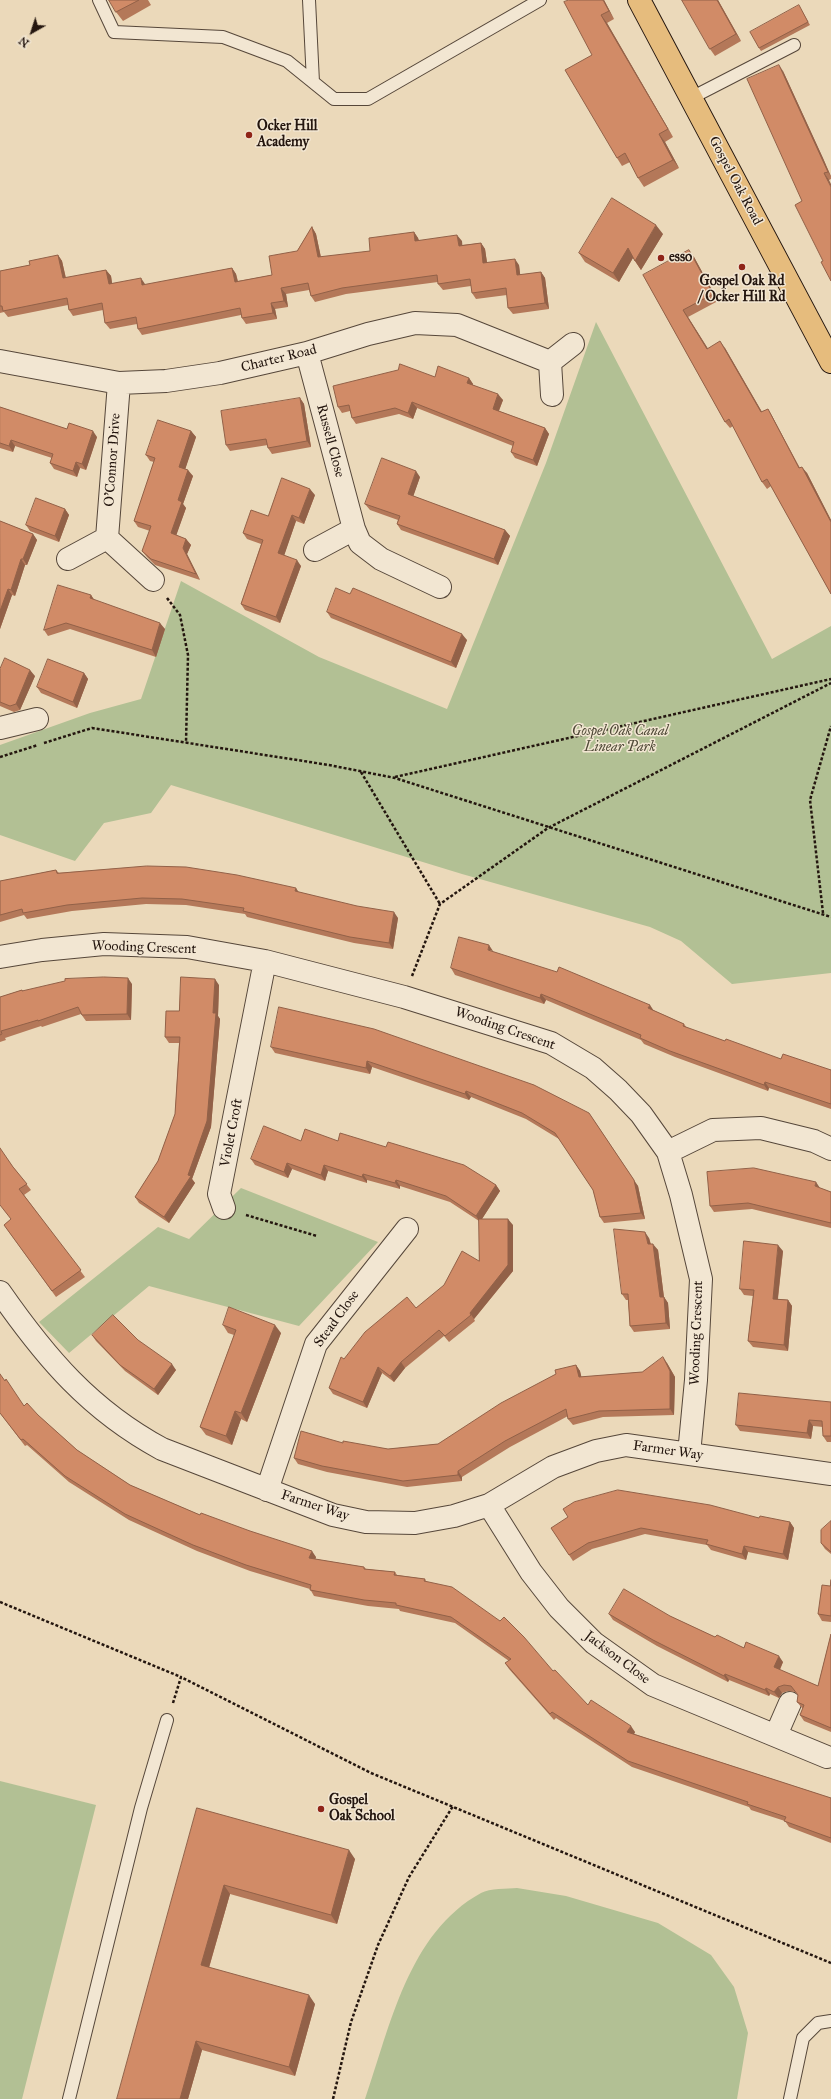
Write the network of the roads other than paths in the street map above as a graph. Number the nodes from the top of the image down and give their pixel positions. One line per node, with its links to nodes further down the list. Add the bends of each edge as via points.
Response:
1 (98, 0): 6 (lane, via 114,32 223,37 287,61)
2 (309, 0): 6 (lane)
3 (540, 0): 6 (lane, via 368,99 334,99)
4 (639, 0): 7 (main road, Gospel Oak Road)
5 (794, 45): 7 (lane)
6 (313, 82)
7 (691, 98): 12 (main road, Gospel Oak Road)
8 (573, 344): 11 (street)
9 (307, 353): 11 (street, Charter Road, via 415,323 457,325); 13 (street, Charter Road, via 213,374 166,381); 15 (street, Russell Close)
10 (0, 361): 13 (street, Charter Road)
11 (550, 362): 14 (street)
12 (831, 362)
13 (119, 382): 16 (street, O'Connor Drive)
14 (552, 395)
15 (354, 529): 17 (street); 20 (street, Russell Close, via 360,543 382,558)
16 (107, 538): 18 (street); 19 (street)
17 (315, 550)
18 (68, 559)
19 (153, 580)
20 (440, 587)
21 (37, 719): 22 (street)
22 (0, 728)
23 (0, 957): 24 (street, Wooding Crescent, via 104,944 187,946)
24 (265, 961): 26 (street, Wooding Crescent, via 404,997 551,1043 593,1068 618,1090 641,1114); 27 (street, Violet Croft, via 219,1194)
25 (831, 1149): 26 (street, via 814,1141 761,1128 713,1130)
26 (668, 1152): 30 (street, Wooding Crescent, via 701,1279)
27 (224, 1208)
28 (407, 1229): 32 (street, Stead Close, via 316,1344)
29 (0, 1292): 32 (street, Farmer Way, via 55,1366 115,1420 162,1449)
30 (689, 1454): 31 (street, Farmer Way); 33 (street, Farmer Way, via 626,1445 596,1451 553,1467)
31 (831, 1474)
32 (267, 1490): 33 (street, Farmer Way, via 333,1515 366,1522 415,1523 454,1516)
33 (489, 1505): 36 (street, Jackson Close, via 531,1572 559,1608 594,1643 653,1685)
34 (790, 1704): 36 (street)
35 (167, 1720): 39 (lane, via 141,1808)
36 (776, 1735): 37 (street, Jackson Close)
37 (827, 1757)
38 (831, 2021): 40 (lane, via 818,2024 803,2038)
39 (69, 2099)
40 (790, 2099)

